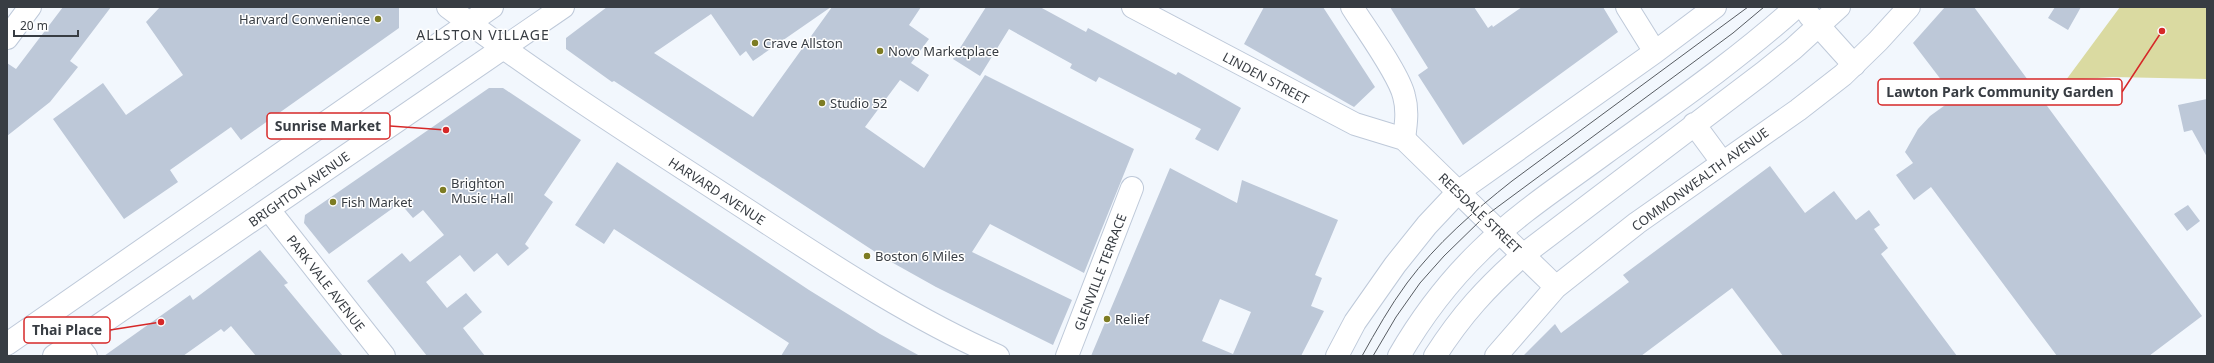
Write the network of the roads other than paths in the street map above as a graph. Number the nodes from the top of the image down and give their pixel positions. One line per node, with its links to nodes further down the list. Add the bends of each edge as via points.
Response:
1 (30, 7): 15 (main road)
2 (448, 7): 13 (main road, HARVARD AVENUE)
3 (492, 7): 13 (main road)
4 (563, 7): 16 (main road, BRIGHTON AVENUE)
5 (1132, 7): 20 (main road, LINDEN STREET, via 1354,124)
6 (1352, 7): 20 (main road, via 1404,94 1407,114)
7 (1627, 7): 17 (main road)
8 (1715, 7): 17 (main road)
9 (1796, 7): 25 (main road, via 1716,73)
10 (1802, 7): 14 (main road)
11 (1839, 7): 14 (main road)
12 (1909, 7): 18 (main road, COMMONWEALTH AVENUE)
13 (470, 22): 16 (main road, HARVARD AVENUE); 28 (main road)
14 (1819, 26): 18 (main road); 19 (main road, via 1794,49)
15 (7, 38)
16 (505, 48): 24 (main road, BRIGHTON AVENUE); 32 (main road, HARVARD AVENUE, via 615,124 833,266 907,310)
17 (1655, 52): 23 (main road)
18 (1854, 65): 21 (main road, COMMONWEALTH AVENUE, via 1798,110)
19 (1694, 124): 21 (main road); 26 (main road)
20 (1404, 139): 23 (main road, REESDALE STREET)
21 (1722, 162): 27 (main road, COMMONWEALTH AVENUE, via 1637,223)
22 (1132, 188): 33 (main road, GLENVILLE TERRACE)
23 (1458, 192): 25 (main road, REESDALE STREET); 34 (main road, via 1395,265 1355,322)
24 (268, 210): 29 (main road, BRIGHTON AVENUE); 31 (main road, PARK VALE AVENUE)
25 (1500, 233): 26 (main road, REESDALE STREET); 35 (main road, via 1480,250 1442,293)
26 (1523, 255): 27 (main road, REESDALE STREET); 36 (main road, via 1486,289 1455,325)
27 (1556, 287): 37 (main road, COMMONWEALTH AVENUE)
28 (7, 344)
29 (80, 349): 30 (main road, BRIGHTON AVENUE)
30 (54, 356)
31 (384, 356)
32 (998, 356)
33 (1067, 356)
34 (1337, 356)
35 (1399, 356)
36 (1435, 356)
37 (1496, 356)

